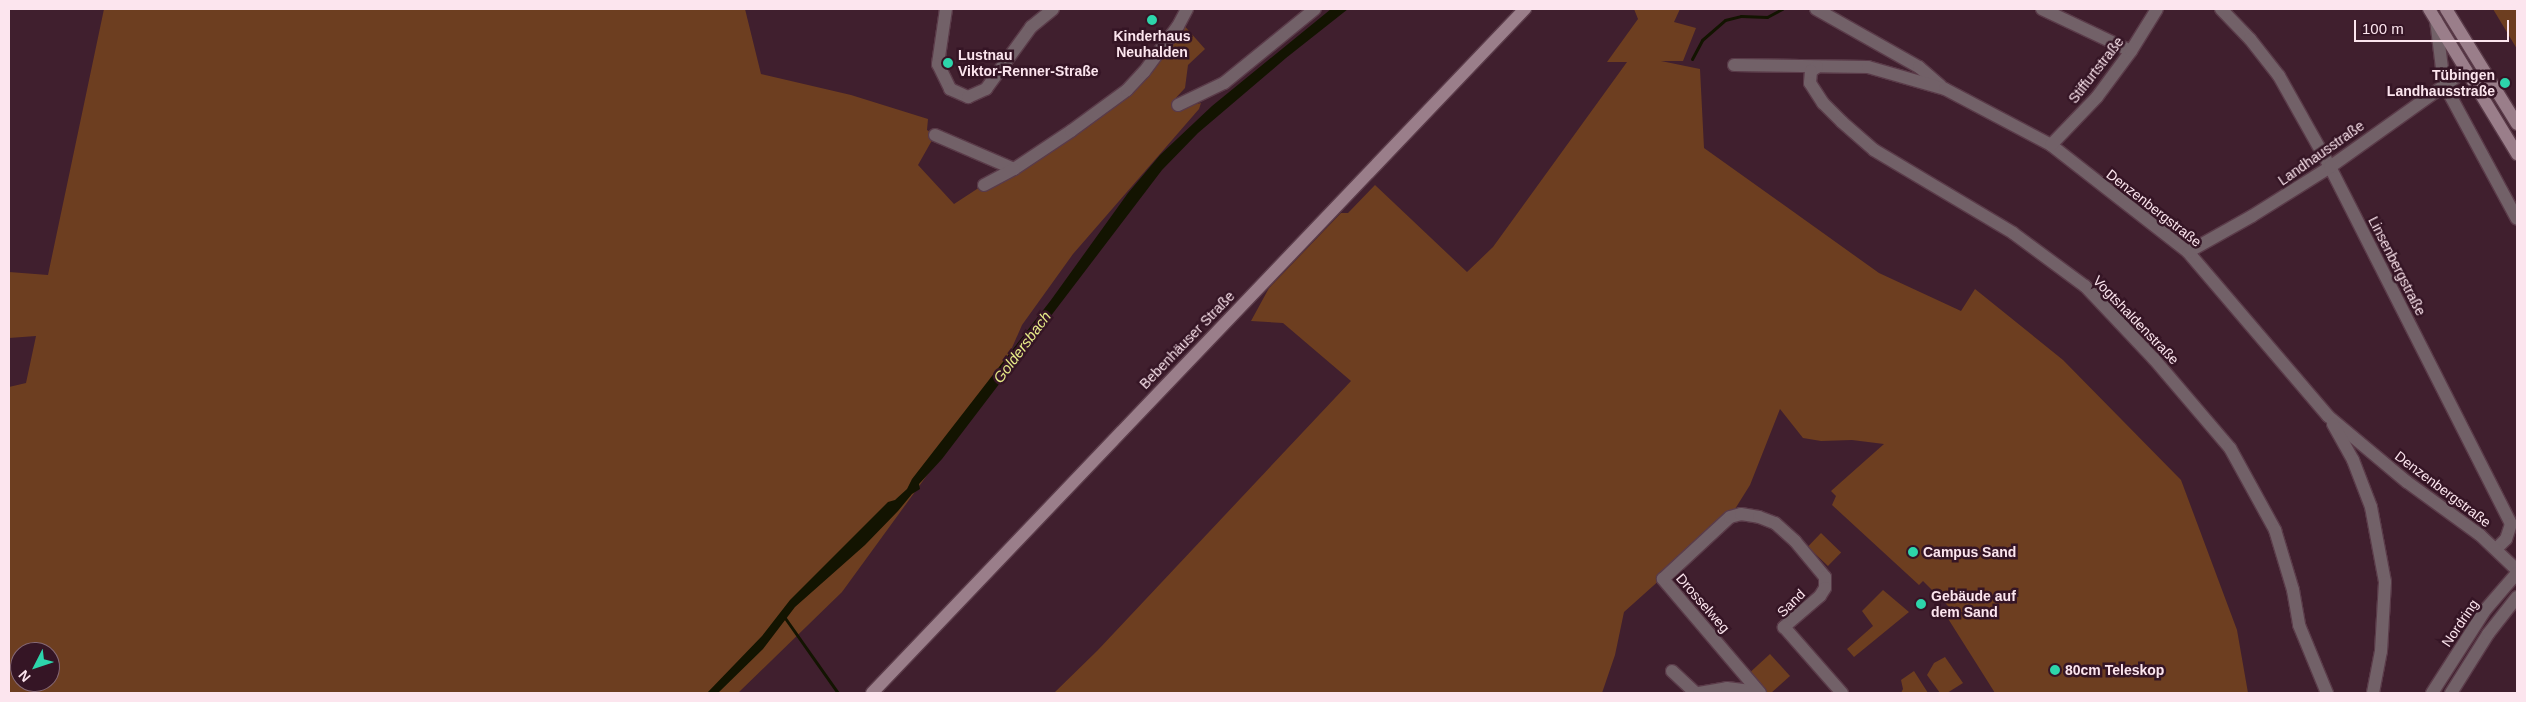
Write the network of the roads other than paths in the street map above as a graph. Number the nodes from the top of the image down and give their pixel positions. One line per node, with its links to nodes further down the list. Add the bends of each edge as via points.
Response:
1 (946, 9): 2 (street, via 938,64 950,89 968,97 986,89 1031,28)
2 (1053, 9)
3 (1187, 9): 28 (street, via 1144,72 1126,90)
4 (1315, 9): 22 (street, via 1224,83)
5 (1525, 9): 41 (main road, Bebenhäuser Straße)
6 (1816, 9): 20 (street, via 1918,67)
7 (2042, 9): 15 (street)
8 (2158, 9): 15 (street, Stiffurtstraße)
9 (2221, 9): 27 (street, Linsenbergstraße, via 2279,76)
10 (2428, 9): 12 (main road)
11 (2446, 9): 13 (main road)
12 (2436, 20): 14 (main road); 19 (street)
13 (2464, 38): 14 (main road); 21 (main road)
14 (2451, 46): 18 (main road)
15 (2131, 51): 25 (street, Stiffurtstraße, via 2097,97)
16 (1734, 65): 17 (street, Denzenbergstraße)
17 (1817, 67): 20 (street, Denzenbergstraße, via 1868,67); 44 (street, Vogtshaldenstraße, via 1811,71 1810,83 1823,103 1842,122 1874,150 2014,233 2085,286 2154,359 2230,448 2275,530 2293,590 2299,625)
18 (2466, 70): 19 (street, Landhausstraße); 21 (main road); 26 (main road)
19 (2444, 84): 27 (street, Landhausstraße); 30 (street)
20 (1945, 89): 25 (street, Denzenbergstraße)
21 (2498, 90): 23 (main road)
22 (1178, 104)
23 (2517, 124)
24 (936, 135): 28 (street)
25 (2051, 145): 31 (street, Denzenbergstraße)
26 (2517, 154)
27 (2330, 167): 31 (street, Landhausstraße); 36 (street, Linsenbergstraße, via 2511,524 2506,539)
28 (1014, 169): 29 (street)
29 (984, 185)
30 (2517, 219)
31 (2188, 252): 32 (street, Denzenbergstraße)
32 (2328, 416): 33 (street, Denzenbergstraße); 34 (street)
33 (2365, 447): 34 (street); 36 (street, Denzenbergstraße)
34 (2353, 460): 45 (street, via 2371,507 2385,582 2381,651)
35 (1730, 517): 40 (street, Drosselweg, via 1663,578); 43 (street, Sand, via 1741,514 1775,524 1821,569 1827,579 1820,596 1784,627)
36 (2496, 549): 37 (street, Denzenbergstraße)
37 (2517, 572): 46 (street, Nordring, via 2486,609)
38 (2517, 598): 47 (street, via 2488,634)
39 (1672, 671): 42 (street)
40 (1760, 692): 42 (street, via 1727,688)
41 (872, 693)
42 (1698, 693)
43 (1842, 693)
44 (2327, 693)
45 (2373, 693)
46 (2432, 693)
47 (2451, 693)

